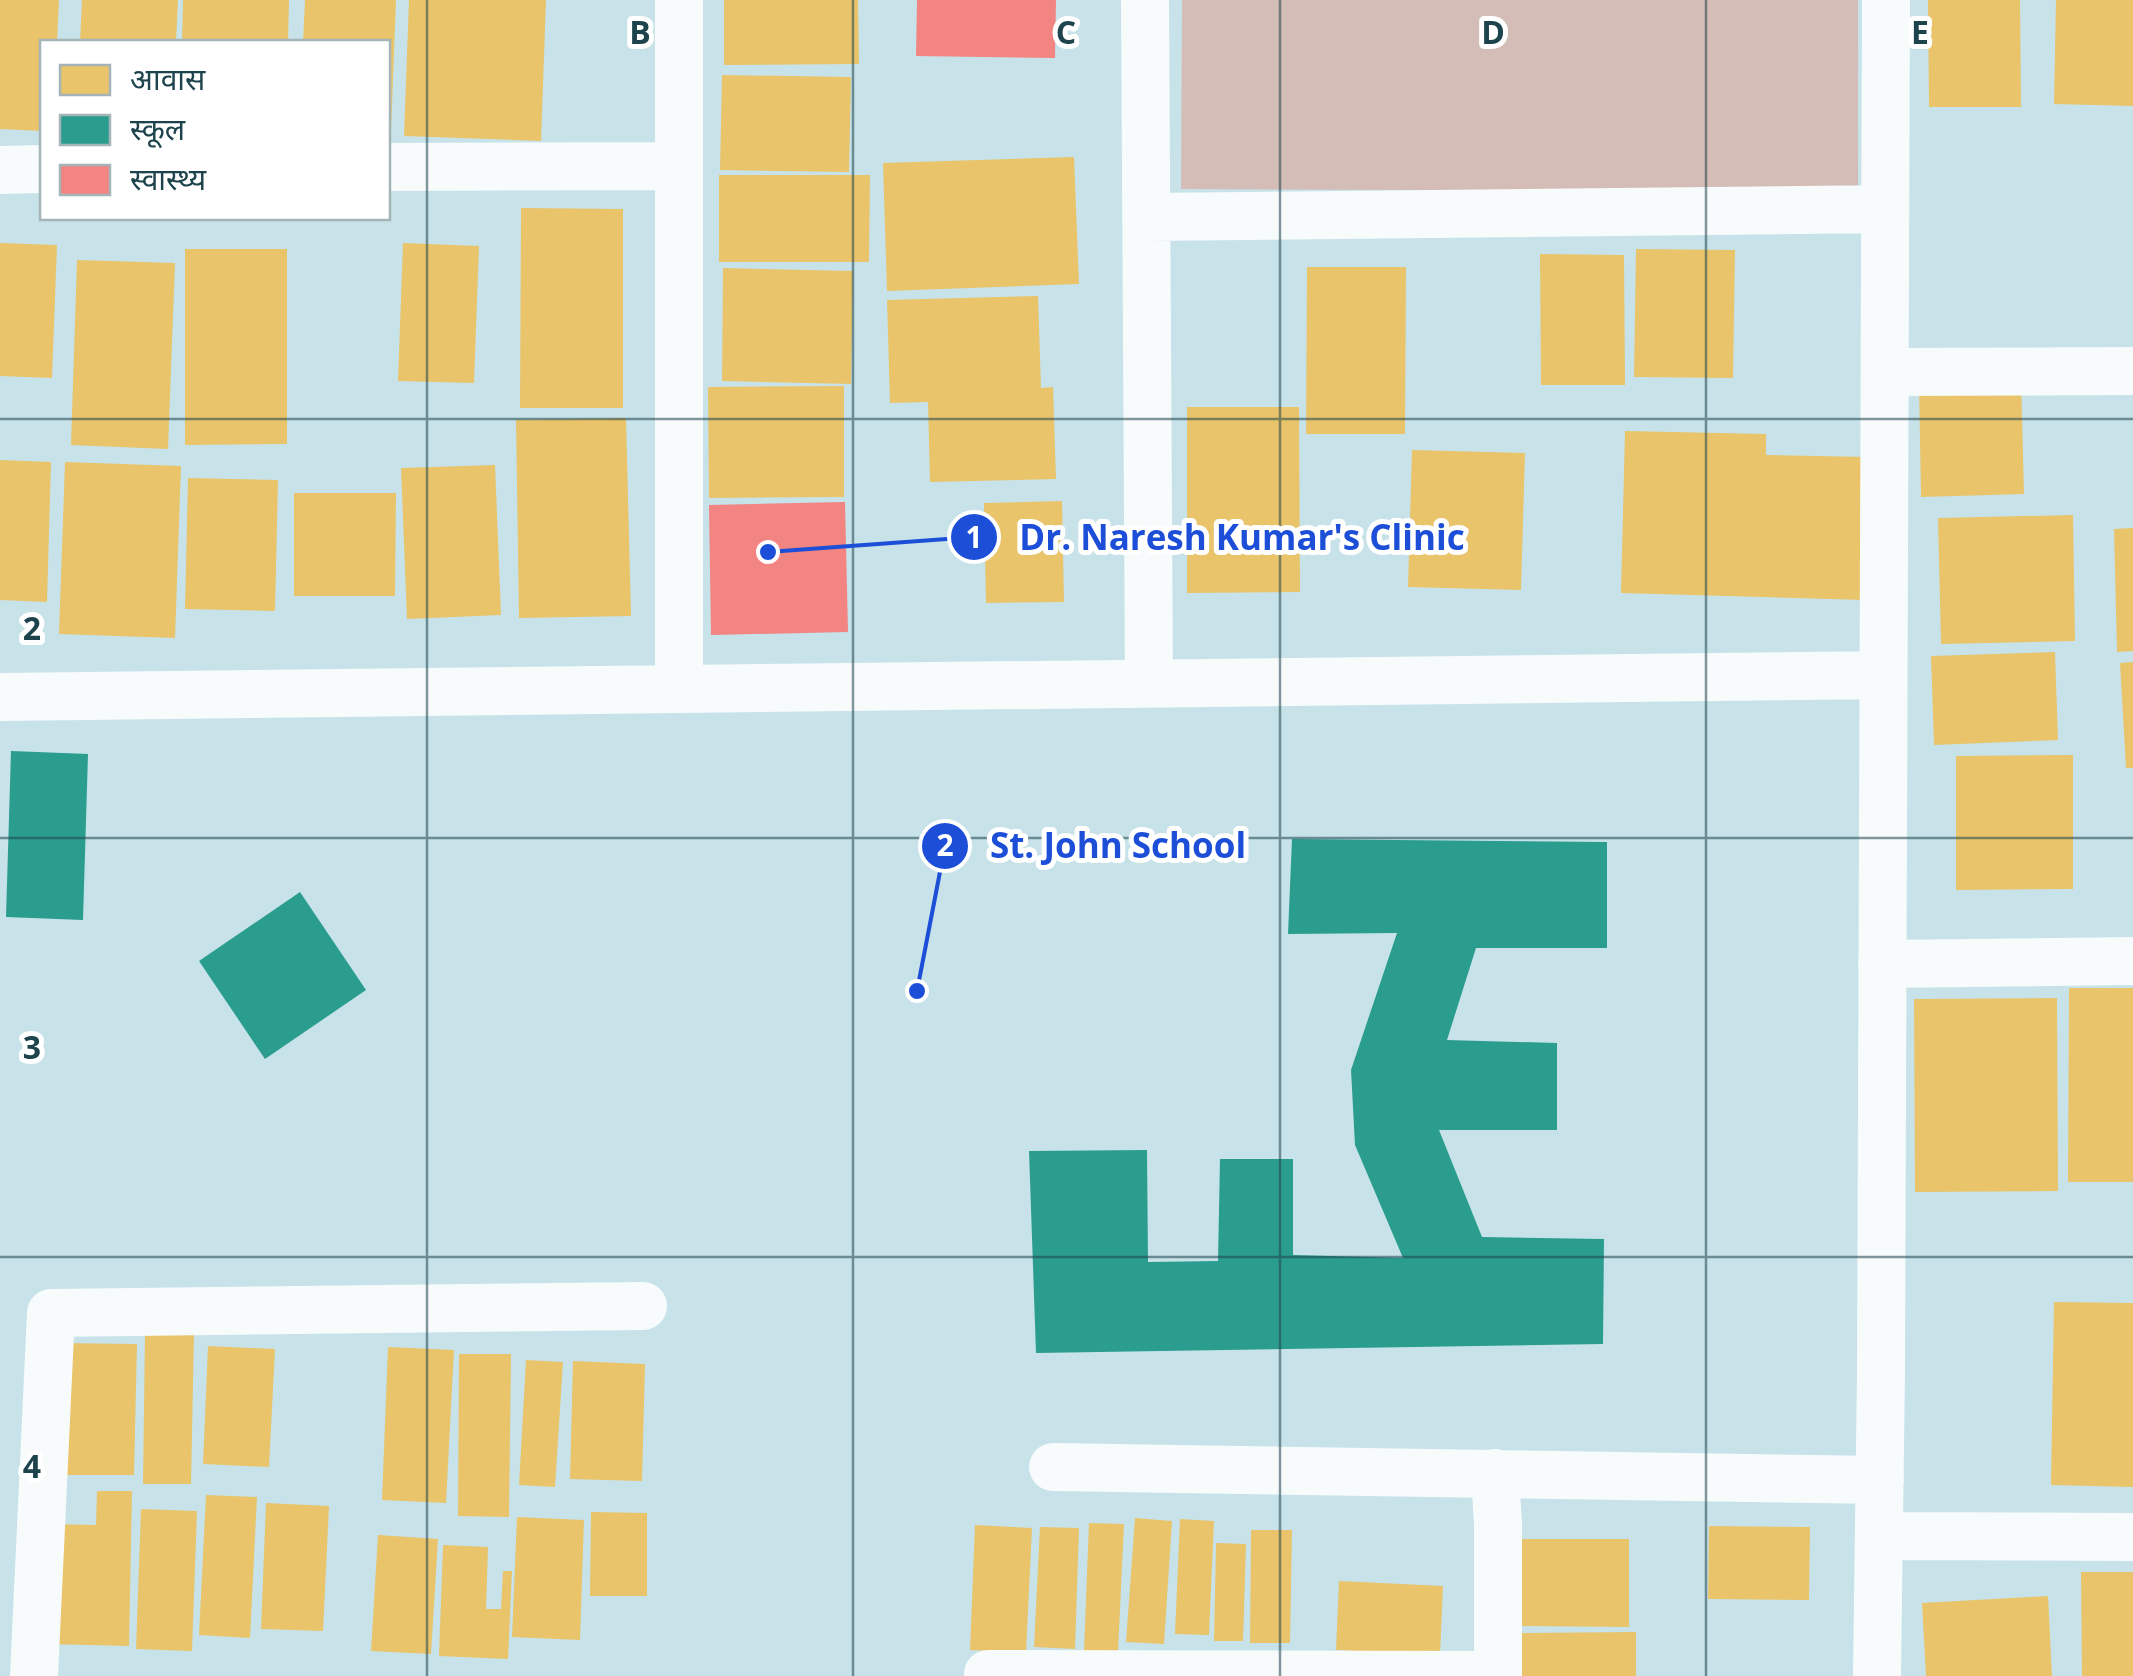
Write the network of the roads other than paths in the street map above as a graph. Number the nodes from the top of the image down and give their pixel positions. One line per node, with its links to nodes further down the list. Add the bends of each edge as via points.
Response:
1 (678, 0): 4 (street)
2 (1145, 0): 9 (street)
3 (1886, 0): 8 (street)
4 (678, 166): 5 (street); 14 (street)
5 (390, 168)
6 (40, 169): 7 (street)
7 (0, 170)
8 (1885, 209): 9 (street); 11 (street)
9 (1146, 217): 13 (street)
10 (2133, 371): 11 (street)
11 (1885, 372): 12 (street)
12 (1884, 675): 13 (street); 17 (street)
13 (1148, 684): 14 (street)
14 (680, 689): 15 (street)
15 (0, 697)
16 (2133, 961): 17 (street)
17 (1882, 964): 21 (street)
18 (644, 1306): 26 (street, via 50,1313)
19 (1052, 1467): 20 (street)
20 (1494, 1473): 21 (street); 25 (street)
21 (1880, 1480): 22 (street)
22 (1879, 1536): 23 (street); 27 (street)
23 (2133, 1537)
24 (988, 1674): 25 (street)
25 (1498, 1675)
26 (34, 1676)
27 (1878, 1676)

